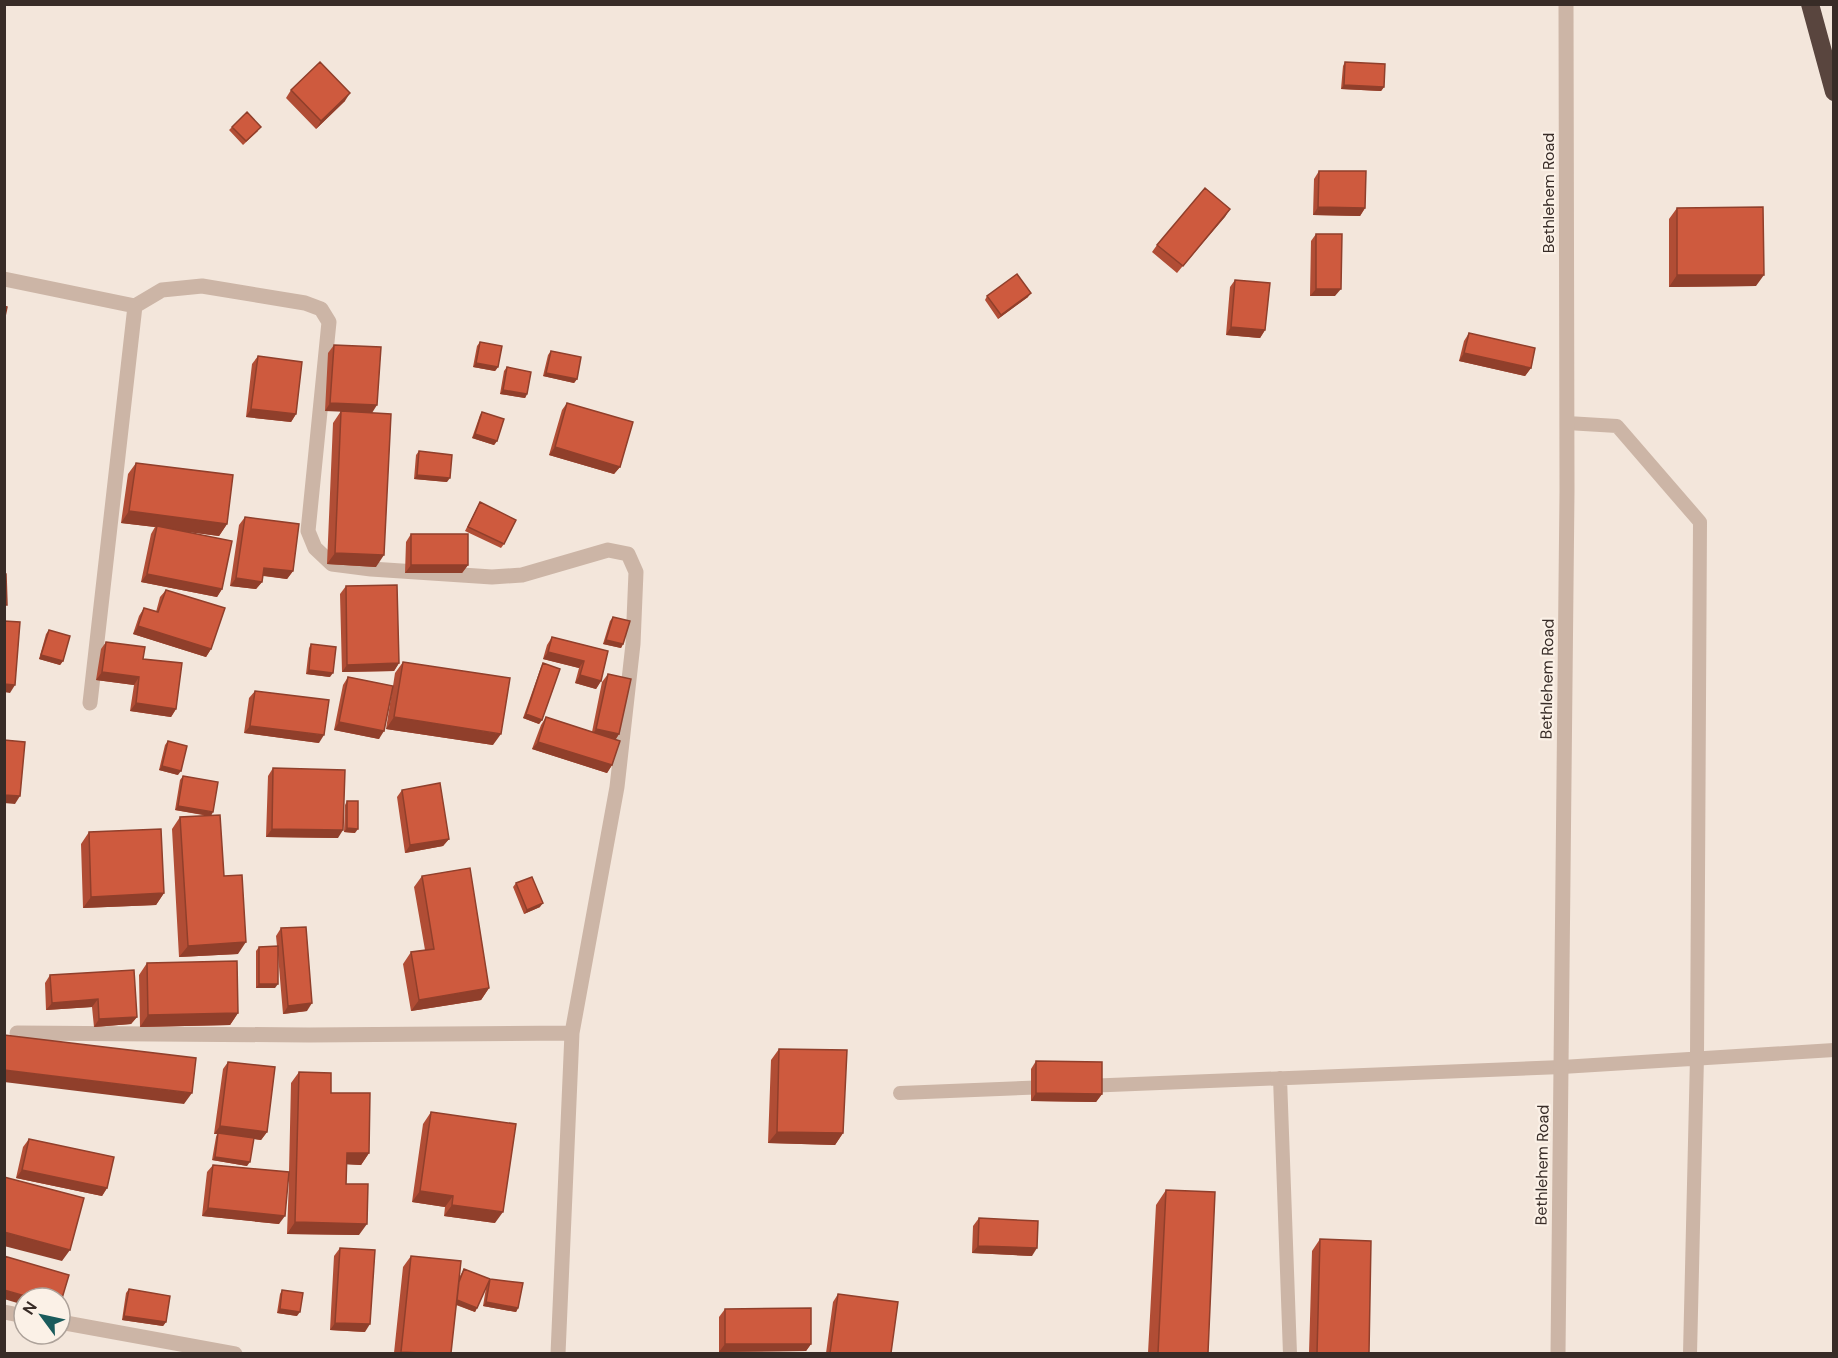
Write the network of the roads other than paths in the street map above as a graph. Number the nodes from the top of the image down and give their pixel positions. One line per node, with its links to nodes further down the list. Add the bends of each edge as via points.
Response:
1 (1566, 4): 6 (street, Bethlehem Road)
2 (1810, 4): 3 (highway)
3 (1833, 92)
4 (4, 279): 5 (street)
5 (135, 306): 7 (street); 9 (street, via 162,290 202,286 321,309 329,322 308,531 315,549 332,564 492,577 522,575 608,550 628,554 636,572 633,644 617,787)
6 (1567, 423): 11 (lane, via 1617,426 1700,522); 12 (street, Bethlehem Road)
7 (90, 703)
8 (17, 1033): 9 (street)
9 (572, 1033): 17 (street)
10 (1833, 1050): 11 (lane)
11 (1697, 1057): 12 (lane); 20 (lane)
12 (1562, 1067): 13 (lane); 19 (street, Bethlehem Road)
13 (1280, 1078): 14 (lane); 18 (lane)
14 (900, 1093)
15 (72, 1324): 16 (street)
16 (235, 1353)
17 (558, 1353)
18 (1290, 1353)
19 (1558, 1353)
20 (1690, 1353)

